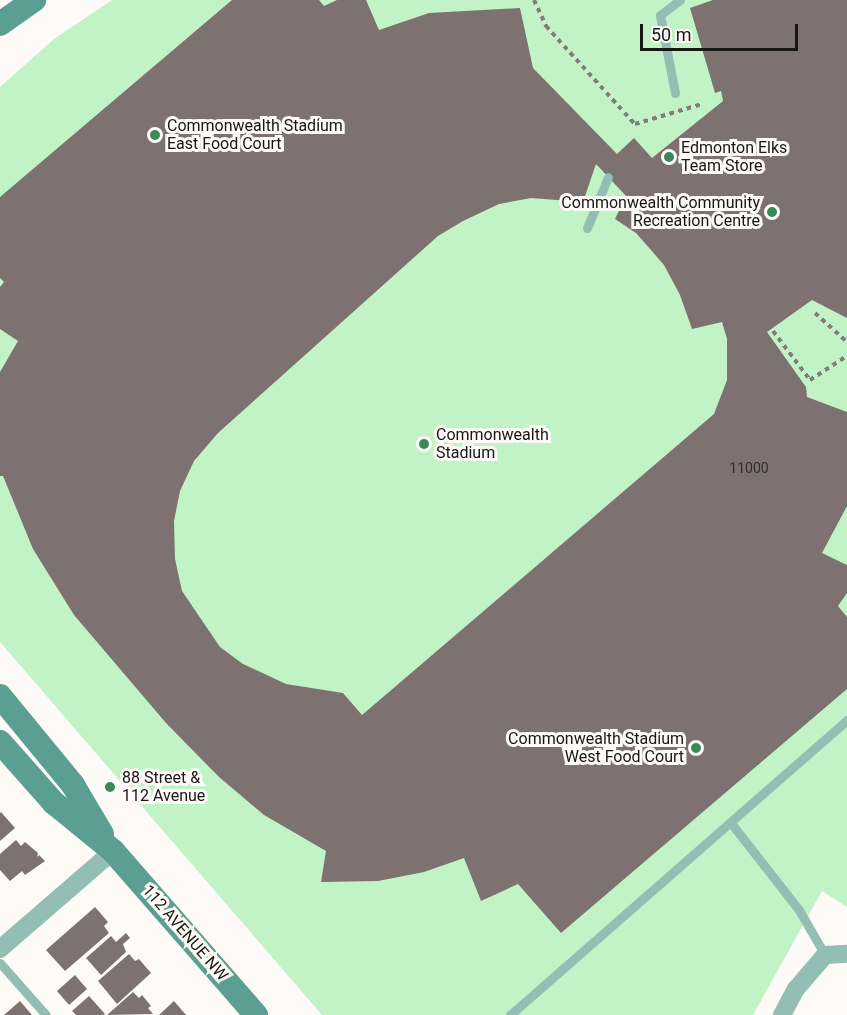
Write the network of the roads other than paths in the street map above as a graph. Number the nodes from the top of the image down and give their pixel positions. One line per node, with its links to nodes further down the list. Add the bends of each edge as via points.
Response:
1 (34, 0): 3 (main road)
2 (680, 0): 4 (lane, via 660,15)
3 (0, 24)
4 (675, 93)
5 (608, 177): 6 (lane)
6 (587, 228)
7 (0, 696): 11 (main road, 112 AVENUE NW, via 73,785)
8 (847, 720): 10 (lane)
9 (0, 742): 11 (main road, 112 AVENUE NW, via 54,803)
10 (730, 824): 14 (lane, via 800,910); 18 (lane)
11 (113, 851): 12 (street); 17 (main road, 112 AVENUE NW)
12 (0, 949)
13 (847, 954): 14 (street)
14 (825, 955): 19 (street, via 796,989)
15 (0, 963): 16 (lane)
16 (46, 1015)
17 (256, 1015)
18 (510, 1015)
19 (782, 1015)

